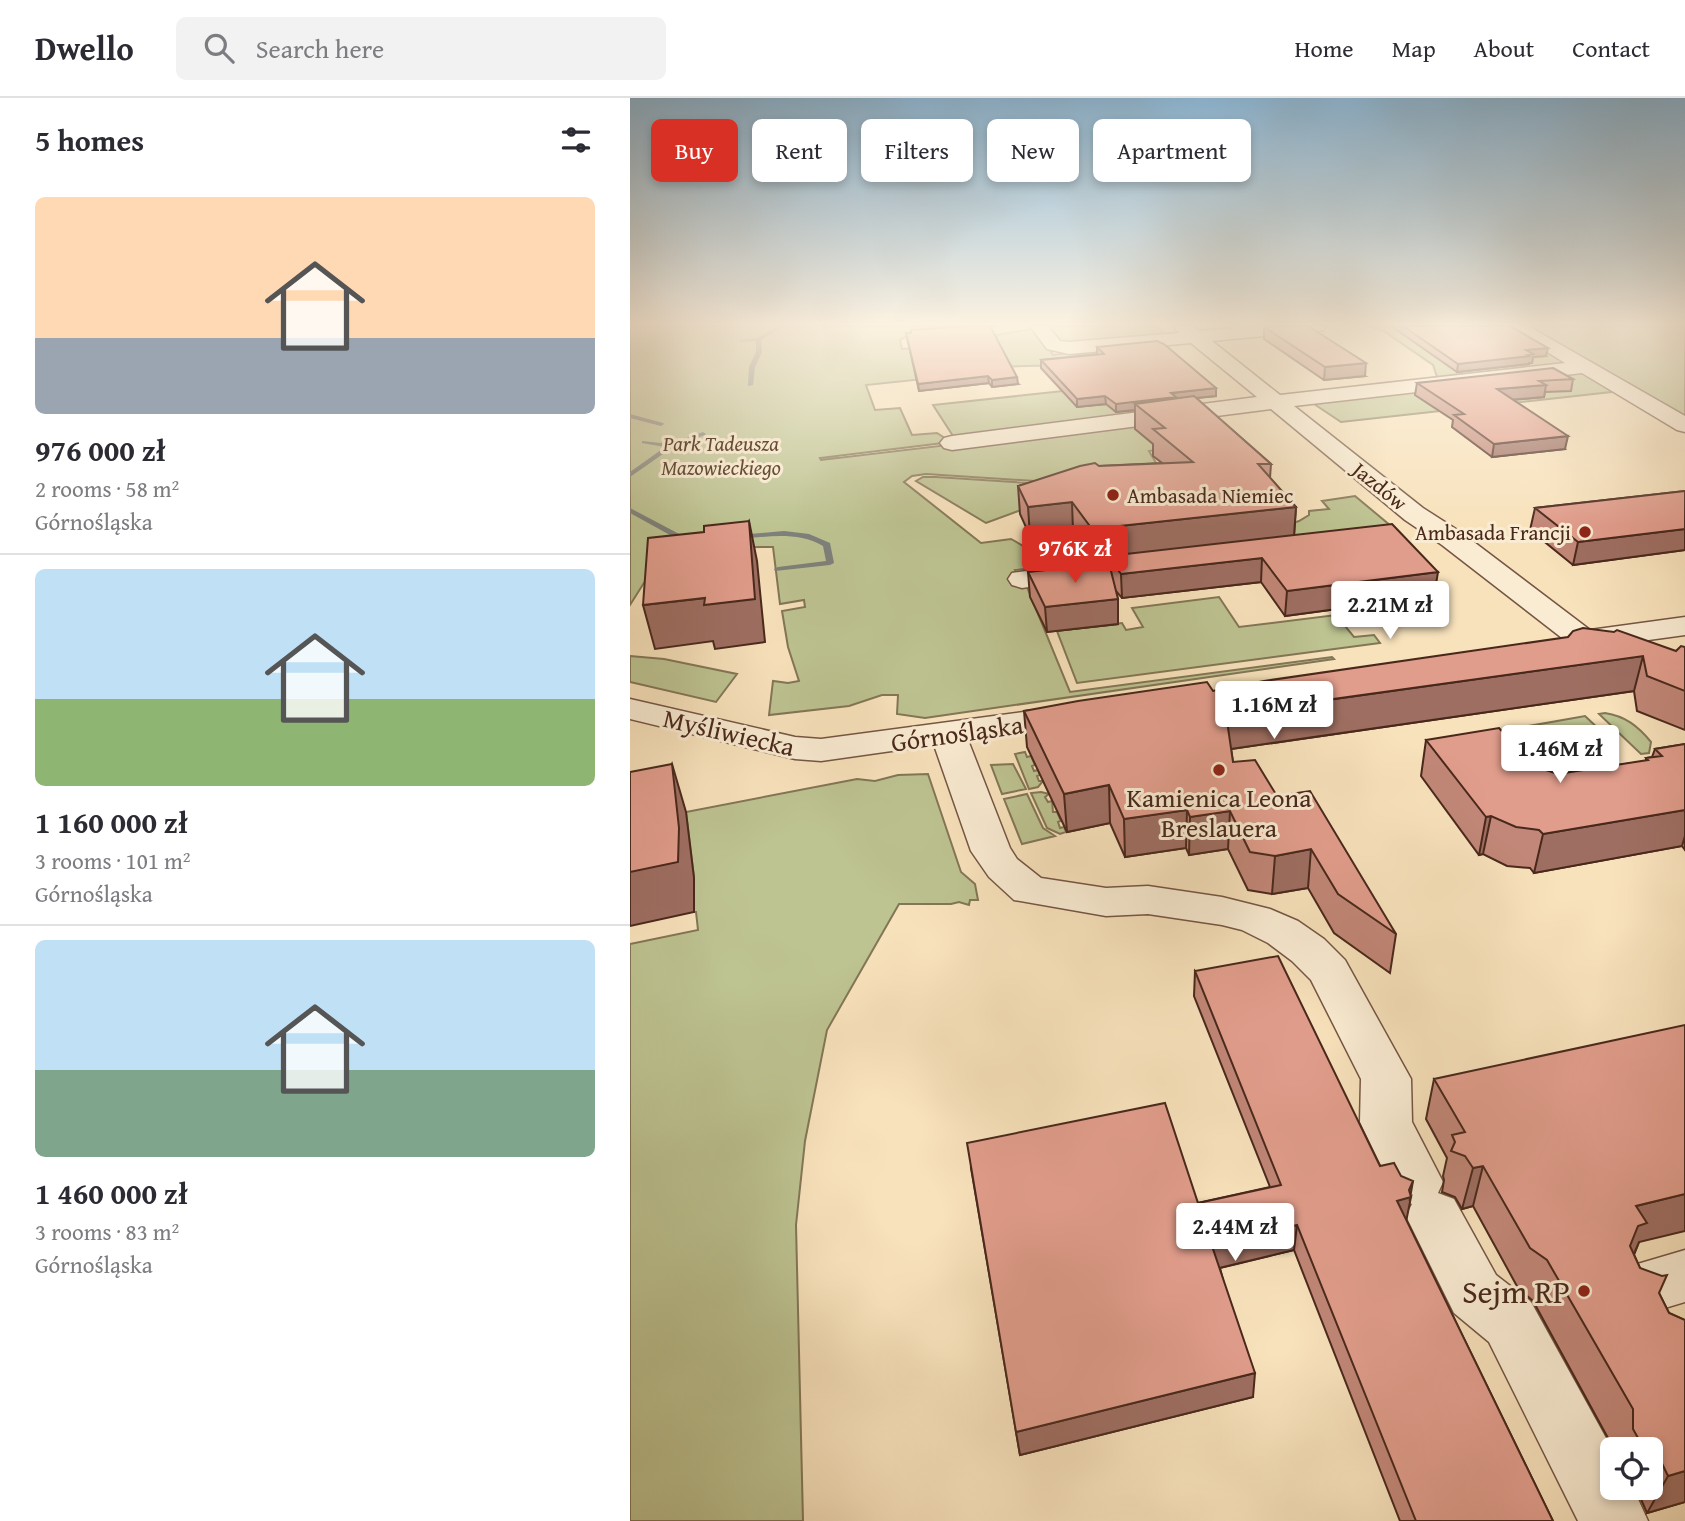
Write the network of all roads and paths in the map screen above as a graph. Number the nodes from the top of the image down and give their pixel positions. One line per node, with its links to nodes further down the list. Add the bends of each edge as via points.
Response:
1 (1265, 392): 4 (street, Jazdów)
2 (1361, 392): 4 (street)
3 (1629, 392): 5 (street)
4 (1276, 402): 6 (street); 7 (street, Jazdów)
5 (1685, 425)
6 (952, 443)
7 (1440, 530): 8 (street); 12 (street, Jazdów)
8 (1400, 536)
9 (1111, 569): 10 (street)
10 (1022, 579)
11 (1685, 625): 12 (street)
12 (1584, 639): 13 (street); 14 (street)
13 (1541, 646)
14 (1685, 673)
15 (630, 709): 18 (street, Myśliwiecka, via 795,748)
16 (1110, 710): 17 (street, Górnośląska)
17 (948, 734): 18 (street, Górnośląska); 19 (street, via 982,832 997,860 1029,890 1106,902 1148,900 1255,919 1283,932 1329,971 1386,1079 1386,1122 1425,1199 1475,1294 1534,1343)
18 (829, 750)
19 (1614, 1521)

